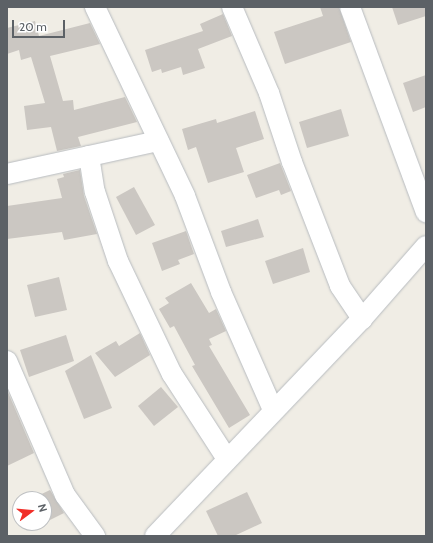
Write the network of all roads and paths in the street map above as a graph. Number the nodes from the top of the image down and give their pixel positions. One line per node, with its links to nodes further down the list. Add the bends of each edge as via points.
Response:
1 (95, 7): 4 (street)
2 (232, 7): 9 (street, via 269,93 292,162 340,286)
3 (350, 7): 7 (street)
4 (158, 141): 5 (street); 11 (street, via 185,196 222,292)
5 (89, 156): 6 (street); 12 (street, via 95,192 118,261 172,374)
6 (7, 174)
7 (426, 212)
8 (426, 246): 9 (street)
9 (362, 319): 11 (street)
10 (7, 361): 13 (street, via 65,495)
11 (273, 410): 12 (street)
12 (227, 459): 14 (street)
13 (96, 536)
14 (155, 536)

